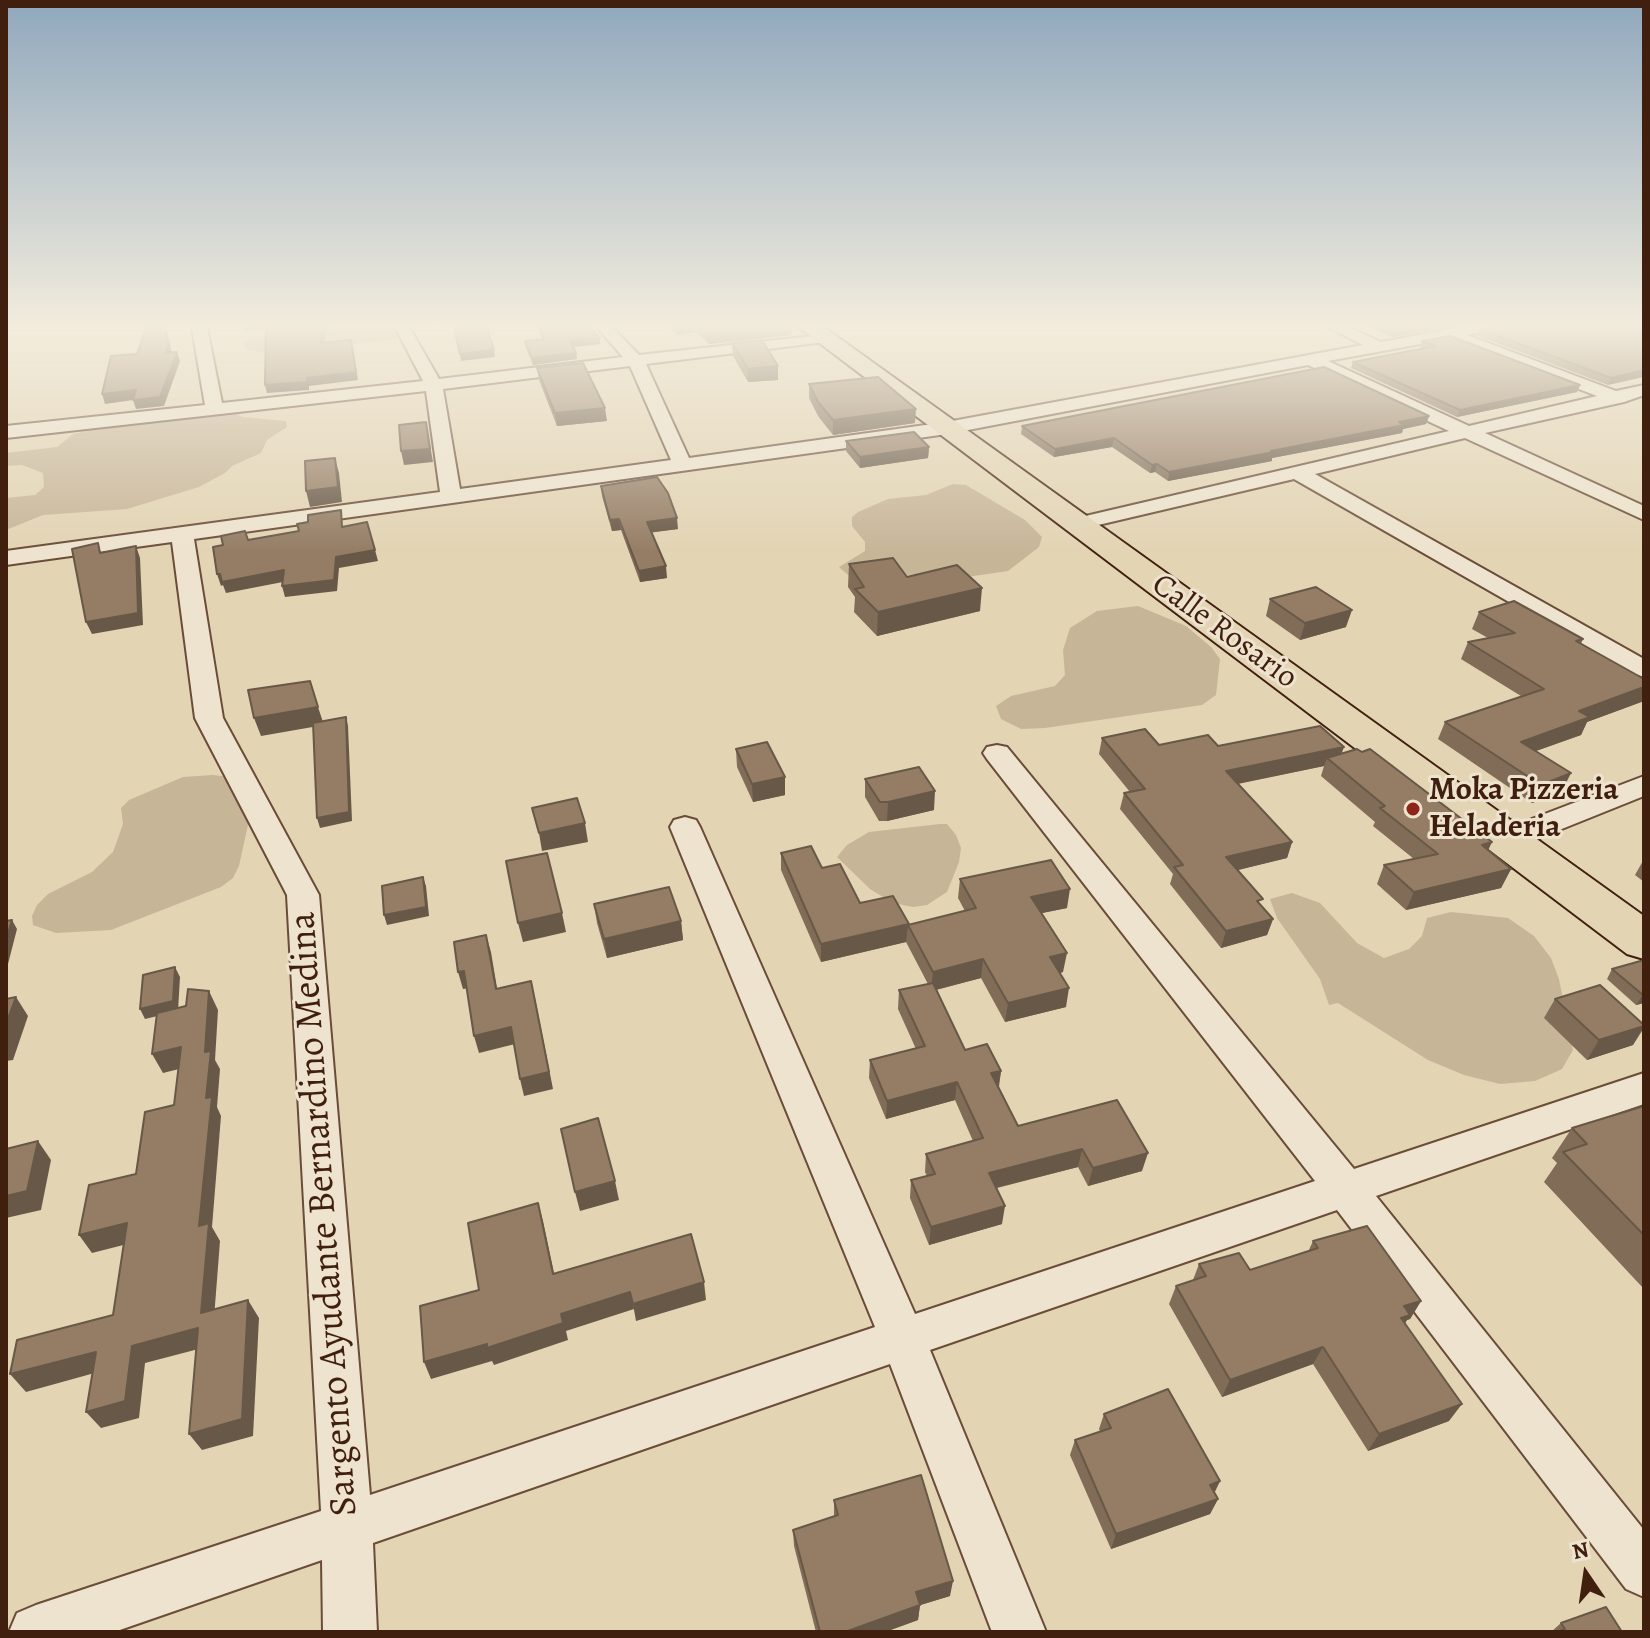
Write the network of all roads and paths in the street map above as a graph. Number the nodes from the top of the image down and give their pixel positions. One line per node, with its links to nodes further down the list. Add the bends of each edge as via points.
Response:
1 (212, 399): 10 (street)
2 (296, 399): 10 (street)
3 (436, 399): 17 (street)
4 (653, 399): 15 (street)
5 (908, 399): 12 (main road, Calle Rosario)
6 (1100, 399): 12 (street)
7 (1398, 399): 14 (street)
8 (1605, 399): 14 (street)
9 (1621, 399): 11 (street)
10 (214, 408): 13 (street)
11 (1644, 409)
12 (947, 428): 15 (street); 19 (main road, Calle Rosario)
13 (6, 432)
14 (1469, 432): 16 (street); 18 (street)
15 (683, 465): 17 (street)
16 (1297, 472): 19 (street); 22 (street)
17 (451, 497): 20 (street)
18 (1644, 514)
19 (1077, 524): 26 (main road, Calle Rosario)
20 (182, 534): 21 (street); 31 (street, Sargento Ayudante Bernardino Medina, via 209,718 303,895)
21 (6, 558)
22 (1644, 669)
23 (997, 753): 29 (street)
24 (1644, 785): 26 (street)
25 (685, 827): 30 (street)
26 (1506, 840): 27 (main road, Calle Rosario)
27 (1644, 941)
28 (1644, 1088): 29 (street)
29 (1347, 1191): 30 (street); 32 (street)
30 (903, 1339): 31 (street); 35 (street)
31 (347, 1528): 33 (street); 34 (street, Sargento Ayudante Bernardino Medina)
32 (1644, 1571)
33 (36, 1632)
34 (350, 1632)
35 (1019, 1632)

